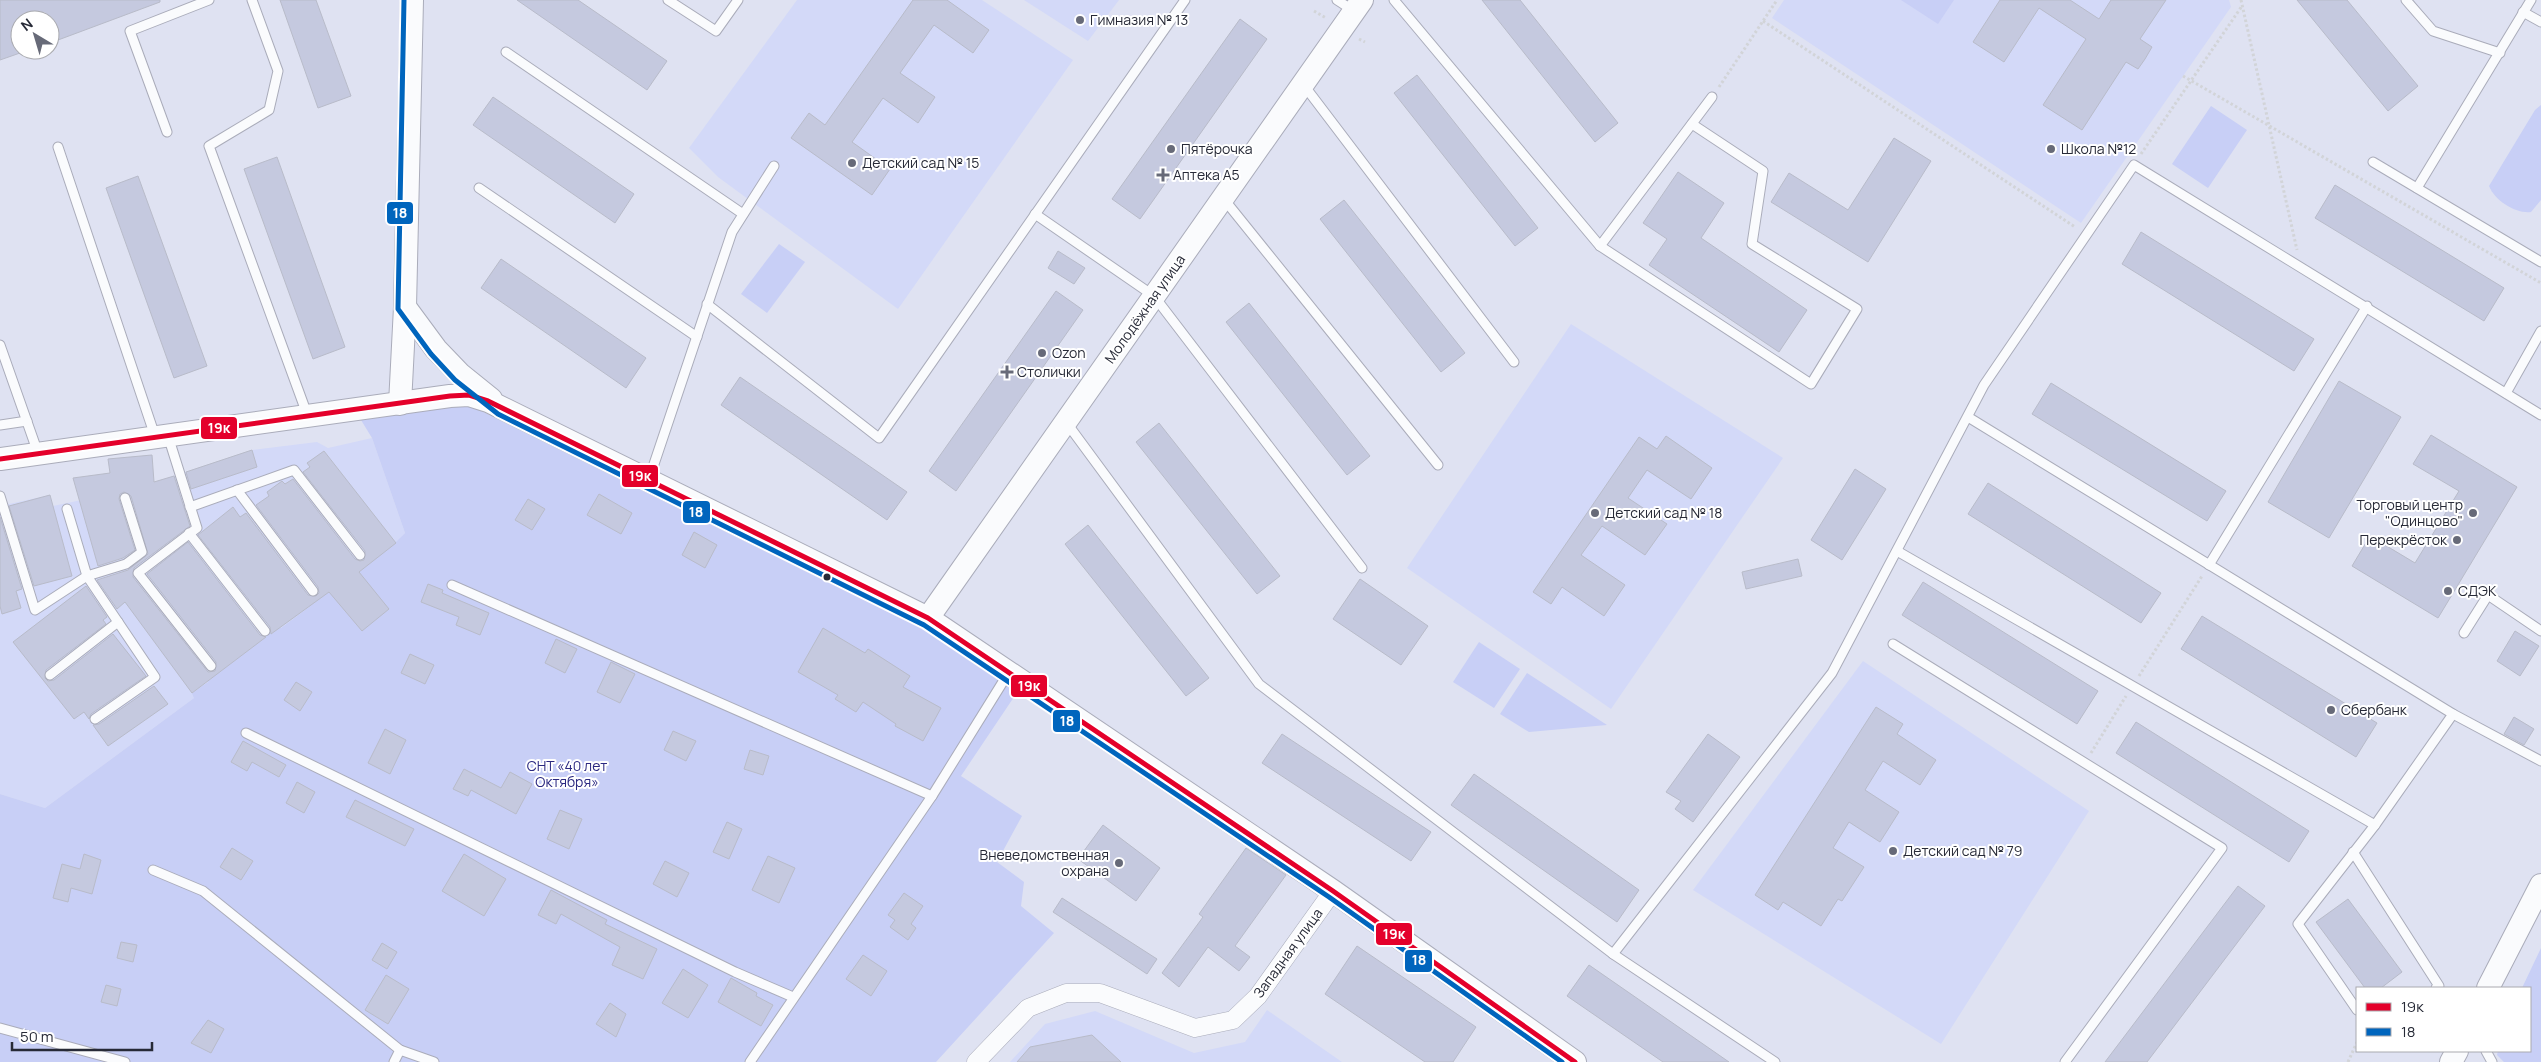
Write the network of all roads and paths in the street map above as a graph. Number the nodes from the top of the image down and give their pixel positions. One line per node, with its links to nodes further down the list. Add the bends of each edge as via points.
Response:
1 (208, 0): 25 (lane, via 130,31)
2 (252, 0): 52 (lane, via 278,71 269,110 209,146)
3 (412, 0): 43 (street)
4 (668, 0): 5 (lane, via 716,31)
5 (738, 0)
6 (1185, 0): 34 (lane)
7 (1394, 0): 36 (lane)
8 (1777, 0): 15 (path)
9 (2241, 0): 13 (path)
10 (2406, 0): 18 (lane, via 2433,31)
11 (2530, 0): 14 (lane)
12 (1351, 4): 21 (street, Молодёжная улица)
13 (2242, 6): 20 (path); 24 (path)
14 (2523, 12): 16 (lane); 18 (lane)
15 (1763, 21): 22 (path); 35 (path)
16 (2541, 22)
17 (506, 52): 33 (lane)
18 (2500, 53): 31 (lane)
19 (2183, 76): 20 (path)
20 (2192, 79): 24 (path); 28 (path)
21 (1303, 84): 32 (street, Молодёжная улица); 47 (lane)
22 (1712, 97): 23 (lane)
23 (1692, 124): 36 (lane); 36 (lane, via 1763,171 1752,244 1857,309 1811,384)
24 (2270, 128): 37 (path); 39 (path)
25 (167, 132)
26 (58, 147): 57 (lane)
27 (2373, 162): 31 (lane)
28 (2134, 165): 35 (lane); 42 (lane)
29 (774, 166): 33 (lane)
30 (479, 188): 45 (lane)
31 (2417, 188): 38 (lane)
32 (1223, 198): 40 (street, Молодёжная улица); 60 (lane)
33 (743, 214): 41 (lane, via 732,232)
34 (1035, 214): 40 (lane); 41 (lane, via 879,438)
35 (2086, 235): 53 (lane, via 1984,385)
36 (1600, 246)
37 (2297, 250)
38 (2541, 262)
39 (2541, 284)
40 (1154, 296): 55 (street, Молодёжная улица); 71 (lane)
41 (707, 304): 45 (lane)
42 (2367, 306): 48 (lane); 70 (lane)
43 (405, 307): 49 (street); 50 (street, via 436,349 460,374)
44 (2541, 332): 48 (lane)
45 (697, 337): 61 (lane)
46 (0, 346): 54 (lane)
47 (1514, 362)
48 (2506, 393): 51 (lane)
49 (400, 404): 50 (street, via 469,395); 52 (street)
50 (501, 407): 61 (street)
51 (2541, 415)
52 (308, 417): 57 (street)
53 (1968, 417): 68 (lane); 70 (lane)
54 (27, 421): 56 (lane); 58 (lane)
55 (1065, 422): 75 (street, Молодёжная улица); 96 (lane, via 1259,684)
56 (0, 425)
57 (162, 437): 58 (street); 65 (lane)
58 (38, 453): 59 (street)
59 (0, 459)
60 (1438, 465)
61 (649, 479): 75 (street)
62 (237, 490): 65 (lane); 69 (lane, via 294,470); 74 (lane)
63 (0, 496): 72 (lane, via 35,610)
64 (125, 498): 72 (lane, via 142,552 126,564)
65 (190, 507): 67 (lane, via 197,528)
66 (67, 509): 72 (lane)
67 (189, 533): 77 (lane); 81 (lane, via 138,573)
68 (1896, 550): 84 (lane); 96 (lane, via 1832,672)
69 (360, 554)
70 (2209, 565): 84 (path); 85 (lane)
71 (1362, 568)
72 (87, 576): 76 (lane)
73 (452, 585): 90 (lane)
74 (313, 591)
75 (928, 618): 82 (street)
76 (118, 622): 83 (lane); 86 (lane, via 155,677)
77 (264, 631)
78 (2541, 631): 79 (lane, via 2488,595)
79 (2464, 633)
80 (1893, 644): 89 (lane)
81 (211, 666)
82 (1009, 672): 90 (lane); 95 (street)
83 (50, 675)
84 (2133, 686): 89 (path); 91 (lane)
85 (2453, 714): 88 (lane); 91 (lane)
86 (95, 720)
87 (246, 733): 99 (lane)
88 (2541, 761)
89 (2085, 763): 111 (lane, via 2222,848)
90 (932, 796): 99 (lane)
91 (2375, 825): 92 (lane)
92 (2353, 852): 97 (lane); 100 (lane, via 2298,924)
93 (153, 870): 103 (lane, via 203,891)
94 (2541, 885): 98 (street)
95 (1333, 891): 108 (street, Западная улица, via 1258,996 1233,1020 1195,1028 1100,993 1066,993 1028,1008); 109 (street)
96 (1613, 954): 110 (lane)
97 (2438, 987)
98 (2489, 987)
99 (793, 997): 107 (lane)
100 (2356, 1009)
101 (0, 1028): 104 (lane)
102 (2356, 1044): 112 (path)
103 (400, 1050): 105 (lane); 106 (lane)
104 (125, 1062)
105 (394, 1062)
106 (434, 1062)
107 (750, 1062)
108 (976, 1062)
109 (1575, 1062)
110 (1775, 1062)
111 (2066, 1062)
112 (2348, 1062)

